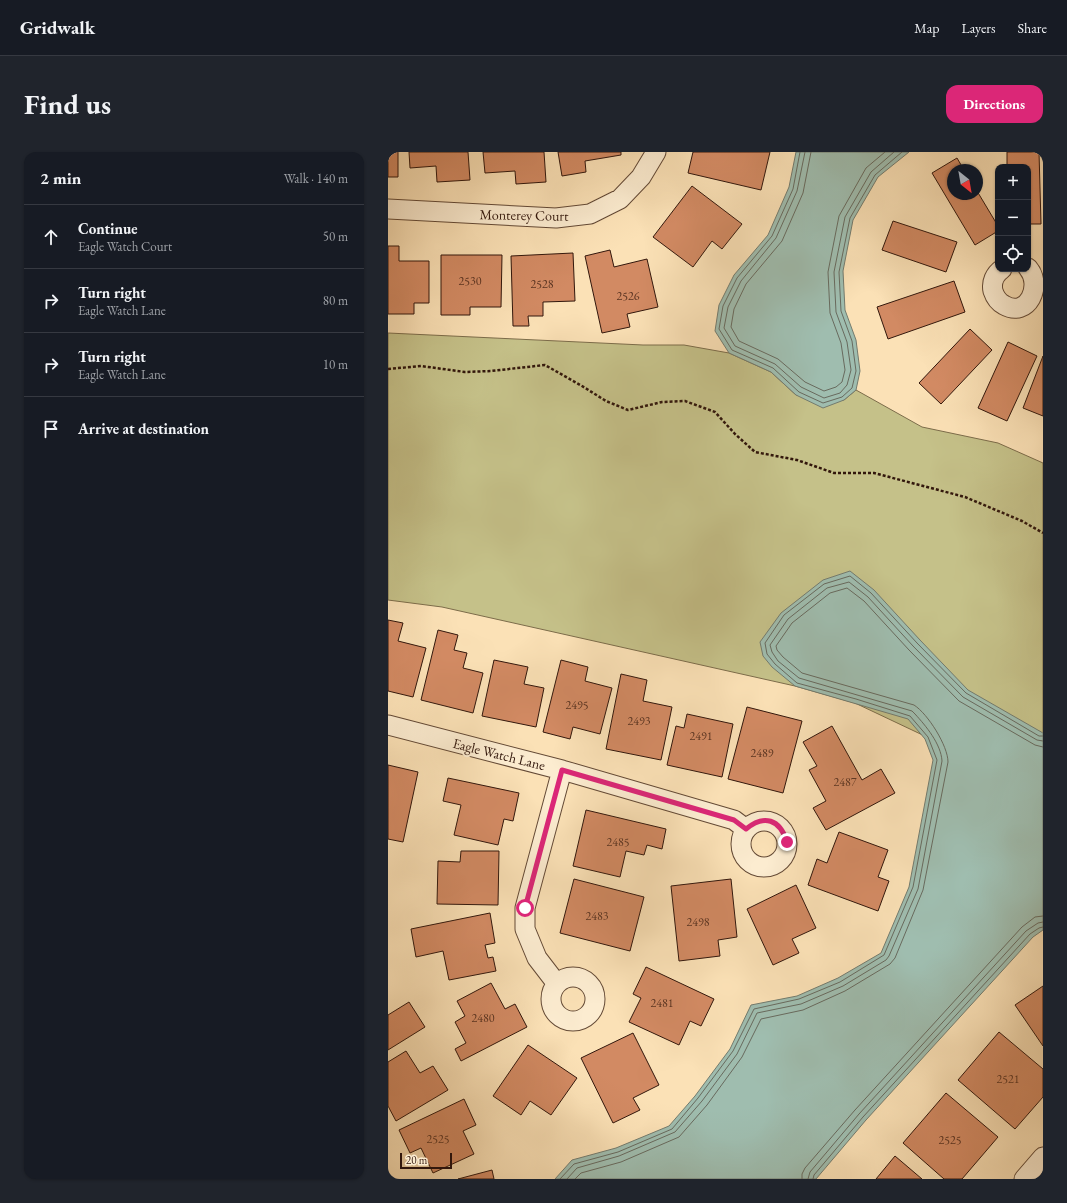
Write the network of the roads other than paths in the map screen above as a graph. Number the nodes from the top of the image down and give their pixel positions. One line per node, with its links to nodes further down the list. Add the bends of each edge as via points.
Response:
1 (656, 152): 2 (street, Monterey Court, via 641,177 620,199 590,214 556,218)
2 (388, 209)
3 (1031, 271): 5 (street, via 1035,276)
4 (998, 272): 5 (street, via 993,288 995,297 1008,308 1017,309 1025,306)
5 (1040, 294)
6 (388, 725): 7 (street, Eagle Watch Lane)
7 (562, 770): 8 (street, Eagle Watch Lane, via 734,820); 9 (street, via 525,908 525,929 537,958)
8 (746, 829)
9 (557, 984)
10 (1043, 1157): 11 (street)
11 (1024, 1179)

